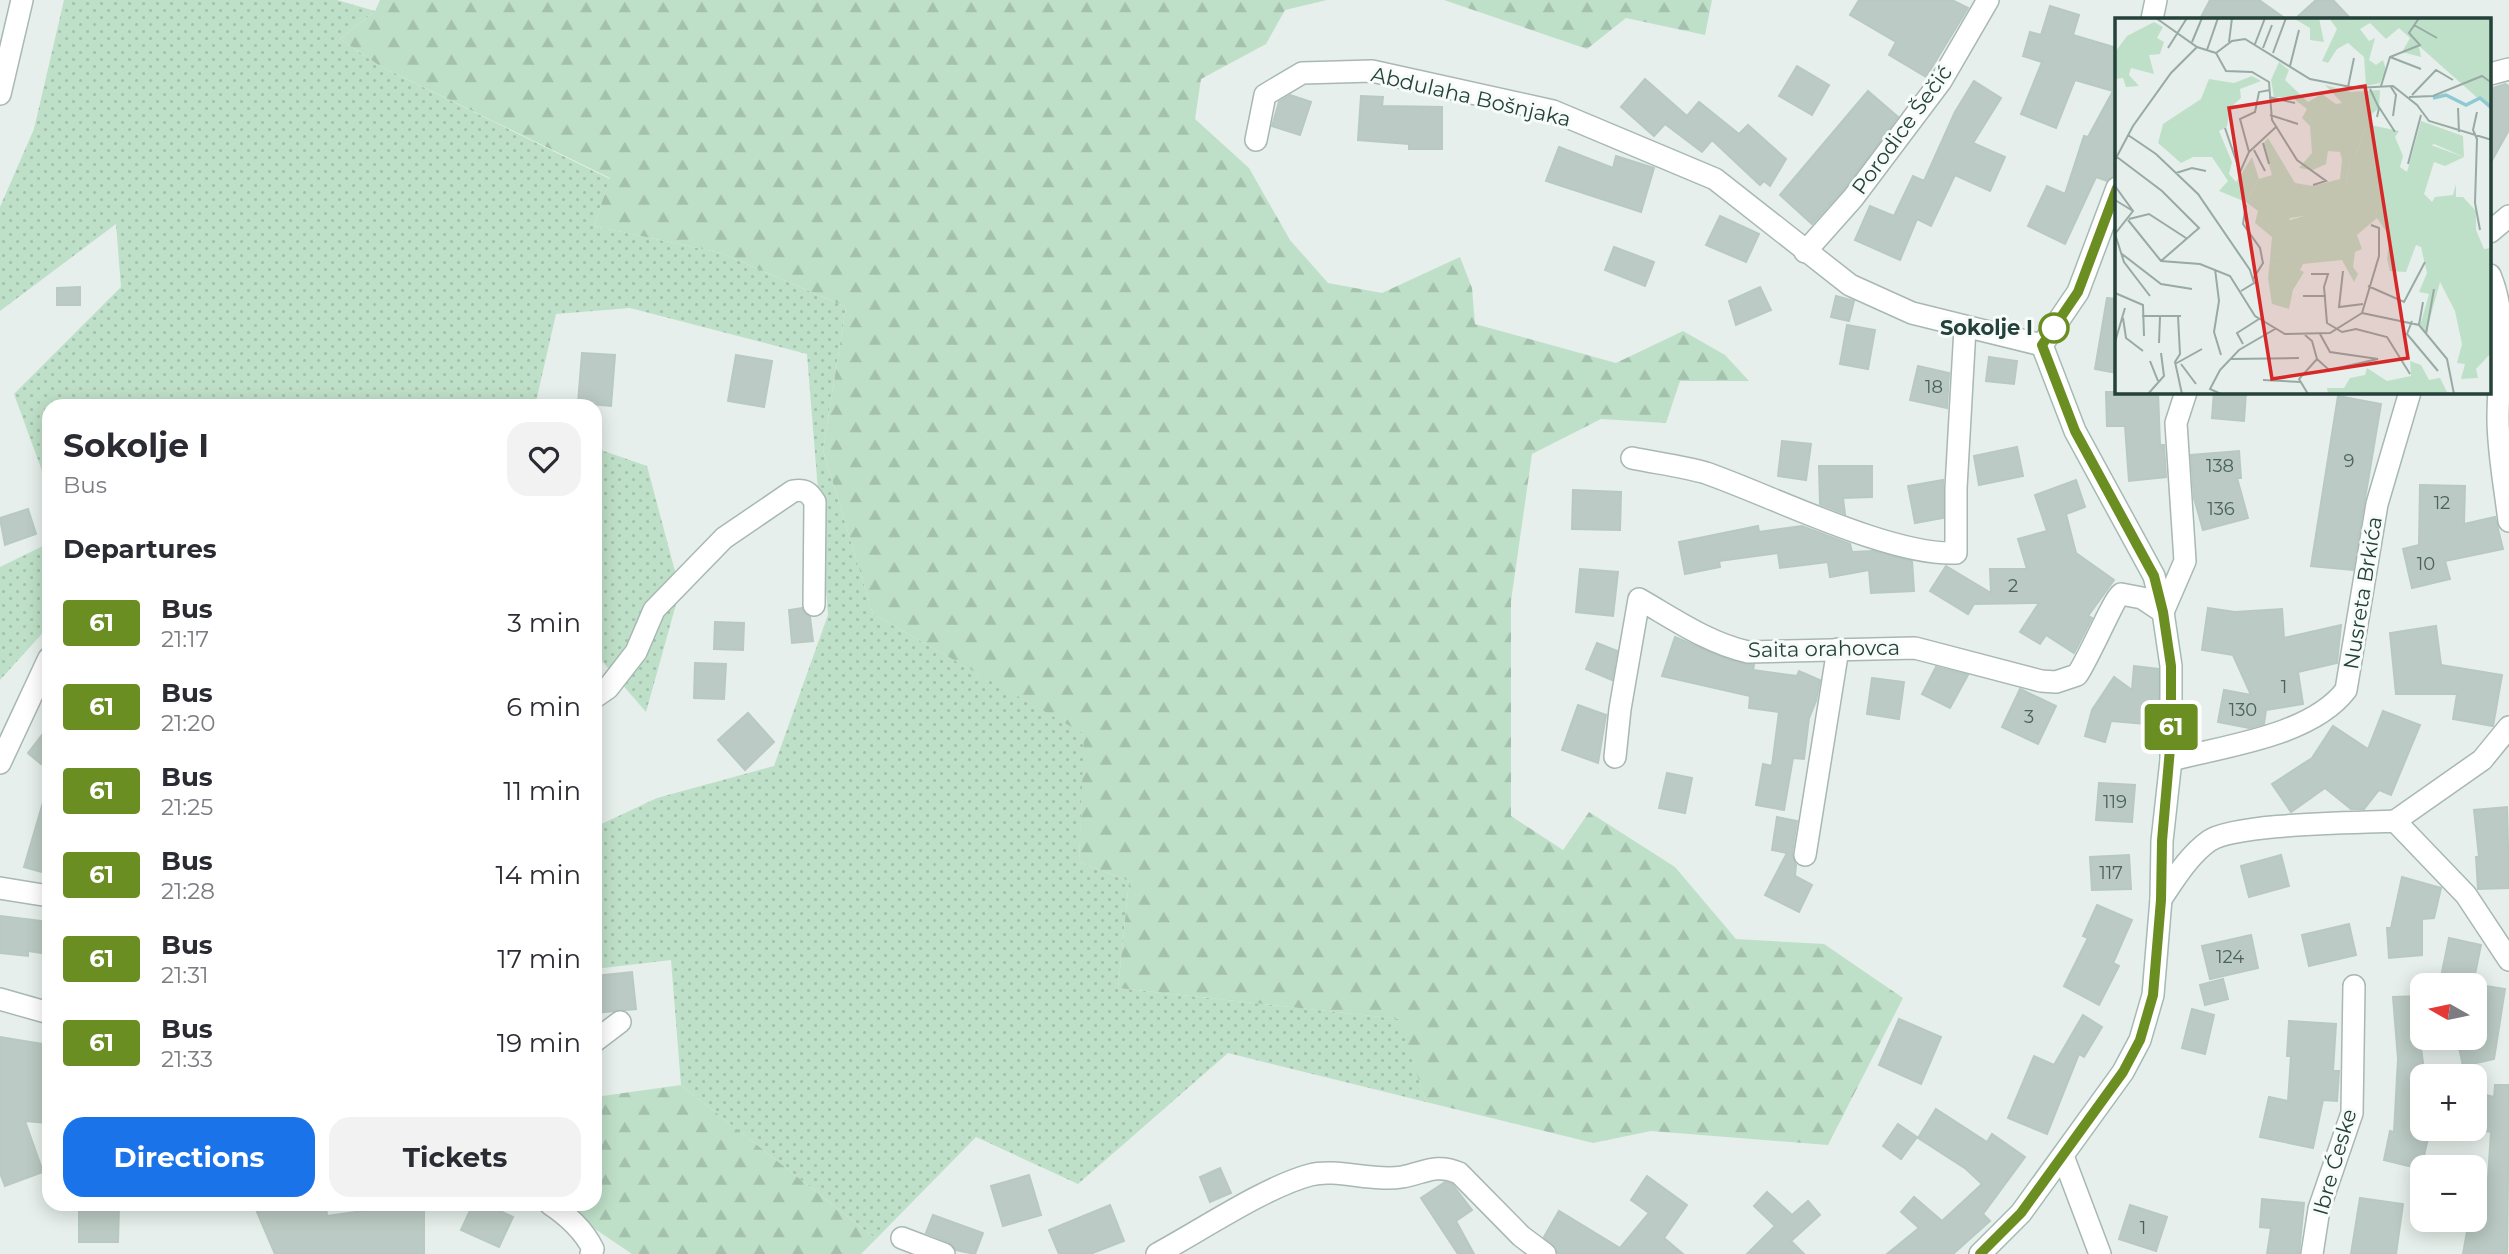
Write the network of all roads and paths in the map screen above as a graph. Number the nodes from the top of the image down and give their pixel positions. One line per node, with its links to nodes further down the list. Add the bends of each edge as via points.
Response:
1 (22, 0): 7 (street)
2 (1987, 0): 12 (street, Porodice Šečić, via 1941,81 1853,198)
3 (2156, 0): 4 (street)
4 (2152, 18)
5 (2509, 69): 6 (street)
6 (2492, 74)
7 (0, 94)
8 (1256, 140): 12 (street, Abdulaha Bošnjaka, via 1265,96 1302,73 1372,71 1553,111 1621,138 1715,178)
9 (2115, 193): 15 (street, via 2078,292)
10 (2509, 216): 11 (street)
11 (2492, 230)
12 (1805, 252): 14 (street, Abdulaha Bošnjaka, via 1850,285 1912,313)
13 (2492, 279): 19 (street, via 2507,328 2498,418)
14 (1965, 328): 15 (street, Abdulaha Bošnjaka); 18 (street, via 1956,553 1935,554 1869,535 1703,472)
15 (2042, 345): 21 (street, via 2075,431 2154,576)
16 (2185, 394): 21 (street, via 2176,423 2185,561)
17 (2409, 394): 27 (street, Nusreta Brkića, via 2377,504 2346,690 2337,702 2286,730)
18 (1632, 458)
19 (2509, 521)
20 (814, 605): 24 (street, via 815,502 802,489 724,538 654,610 636,652)
21 (2163, 612): 22 (street, Saita orahovca, via 2142,598 2115,597 2077,675 2056,682 1915,648); 27 (street, via 2171,666)
22 (1838, 649): 26 (street, Saita orahovca, via 1767,653 1729,648 1639,599); 30 (street)
23 (42, 673): 28 (street)
24 (602, 692)
25 (2509, 727): 29 (street, via 2482,760)
26 (1615, 757)
27 (2171, 760): 33 (street)
28 (0, 763)
29 (2395, 821): 33 (street, via 2247,830 2220,836 2198,852); 34 (street, via 2466,895)
30 (1805, 855)
31 (0, 888): 32 (street)
32 (42, 895)
33 (2161, 900): 40 (street, via 2153,995 2140,1040 2123,1072)
34 (2509, 960)
35 (2354, 986): 49 (street, Ibre Ćeske, via 2352,1113 2319,1209)
36 (0, 999): 37 (street)
37 (42, 1011)
38 (620, 1022): 39 (street)
39 (602, 1036)
40 (2063, 1156): 47 (street, via 2021,1213); 48 (street)
41 (560, 1211): 43 (street, via 586,1237)
42 (902, 1238): 44 (street)
43 (591, 1254)
44 (944, 1254)
45 (1157, 1254): 46 (street, via 1312,1174 1382,1178 1439,1167 1459,1173)
46 (1545, 1254)
47 (1980, 1254)
48 (2099, 1254)
49 (2312, 1254)

